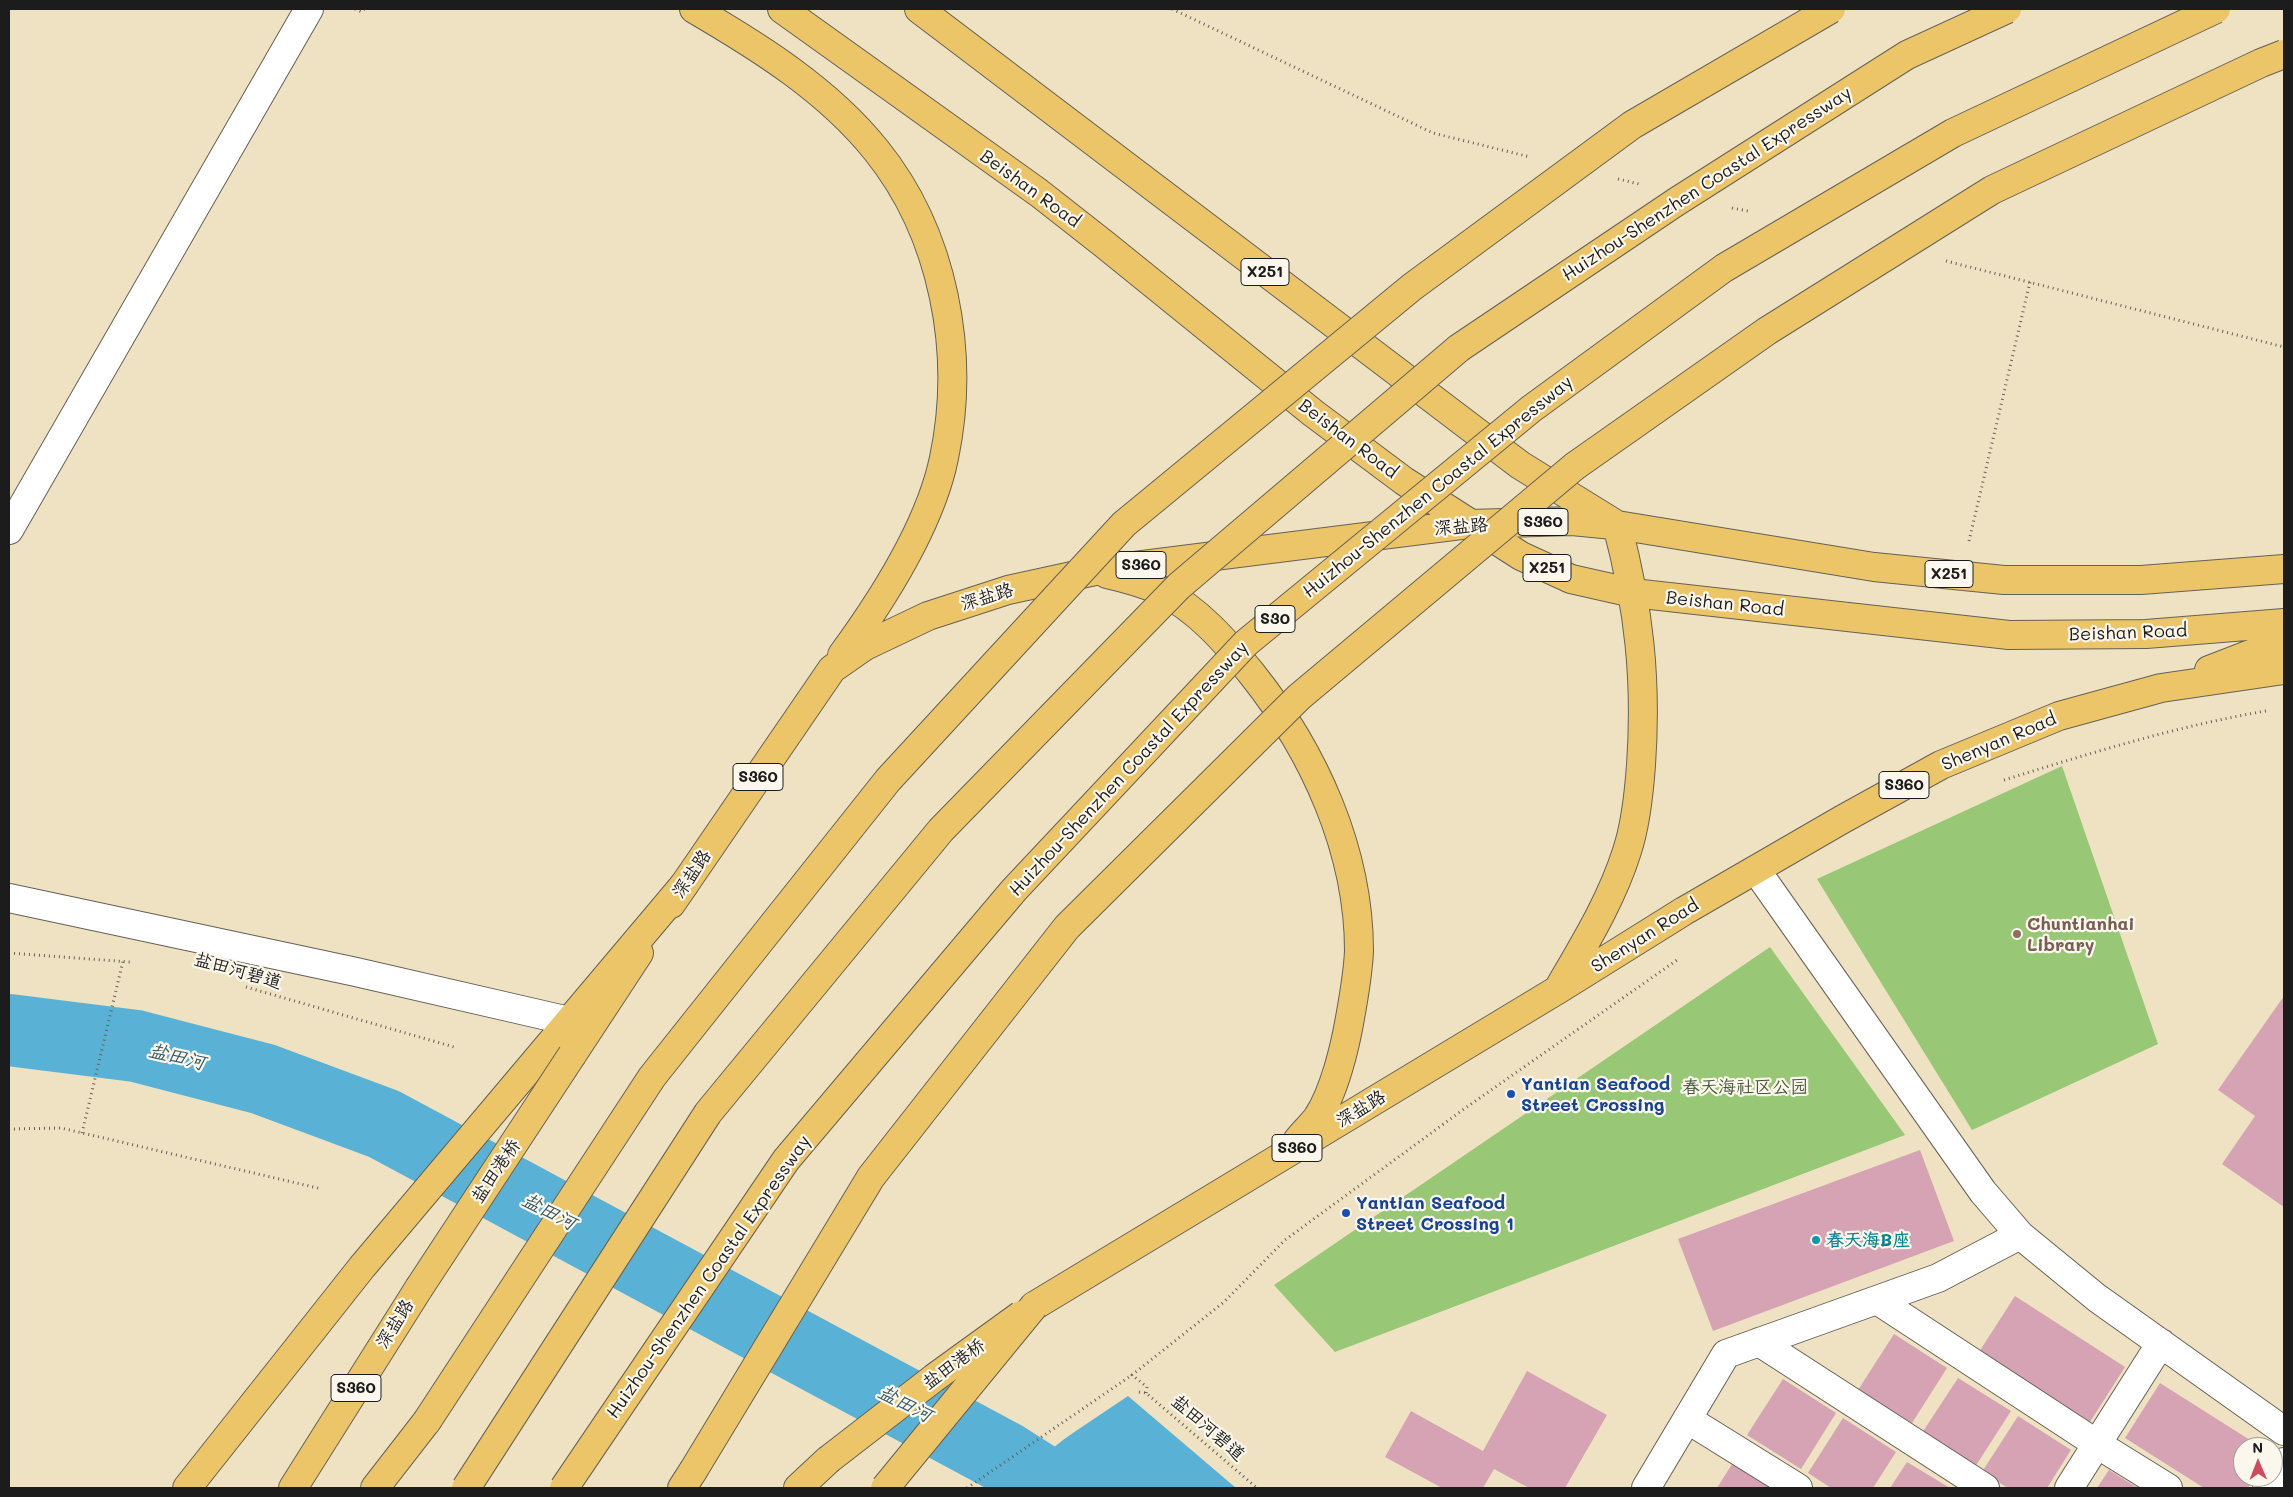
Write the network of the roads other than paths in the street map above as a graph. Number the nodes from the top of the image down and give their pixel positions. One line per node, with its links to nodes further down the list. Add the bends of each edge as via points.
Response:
1 (309, 9): 11 (street)
2 (694, 9): 17 (main road, via 788,68 837,109 876,150 908,198 931,249 945,304 952,355 951,412 944,459 926,511 902,560 875,610)
3 (782, 9): 9 (main road, Beishan Road / X251, via 1039,193 1312,413)
4 (919, 9): 10 (main road, X251, via 1520,465)
5 (1831, 9): 38 (main road, bridge, via 1632,125 1412,287 1124,524 888,780 652,1077 427,1420)
6 (2007, 9): 39 (main road, Huizhou-Shenzhen Coastal Expressway, bridge, via 1906,55 1676,202 1459,348 1179,586 941,830 708,1113)
7 (2216, 9): 40 (main road, Huizhou-Shenzhen Coastal Expressway / S30, bridge, via 1953,133 1724,268 1531,409 1246,643 1014,890 786,1160)
8 (2284, 54): 35 (main road, bridge, via 1992,190 1767,331 1575,466 1299,697 1067,927 877,1169)
9 (1468, 524): 10 (main road, 深盐路 / S360, via 1572,521); 13 (main road, 深盐路 / S360); 14 (main road, Beishan Road / X251, via 1521,556 1571,579)
10 (1617, 525): 12 (main road, X251, via 1874,567 2004,580 2141,580); 14 (main road)
11 (9, 530)
12 (2284, 569)
13 (1095, 571): 17 (main road, 深盐路 / S360, via 1008,590 928,616 865,646); 24 (main road, via 1162,591 1192,611 1228,644 1286,720 1327,801 1341,838 1351,874 1359,951 1348,1034 1335,1078 1317,1117)
14 (1632, 593): 15 (main road, Beishan Road / X251, via 2009,635 2146,634); 22 (main road, via 1640,641 1644,719 1639,788 1628,850 1604,908)
15 (2284, 623)
16 (2284, 641): 19 (main road)
17 (832, 669): 23 (main road, 深盐路 / S360)
18 (2284, 670): 19 (main road, Shenyan Road / S360)
19 (2160, 688): 20 (main road, Shenyan Road / S360, via 2059,716 1941,765)
20 (1756, 870): 22 (main road, Shenyan Road / S360); 25 (street, via 1983,1192)
21 (9, 898): 23 (street, via 356,972)
22 (1559, 989): 24 (main road, 深盐路 / S360)
23 (576, 1036): 26 (main road, 盐田港桥 / S360, bridge); 36 (main road, via 499,1104 362,1267)
24 (1283, 1157): 28 (main road, 深盐路 / S360)
25 (2020, 1236): 27 (street, via 1938,1278); 30 (street, via 2097,1298)
26 (419, 1288): 37 (main road, 深盐路 / S360)
27 (1877, 1300): 29 (street); 33 (street)
28 (1034, 1306): 41 (main road, 盐田港桥 / S360, bridge, via 934,1378 828,1460); 42 (main road, bridge)
29 (1759, 1342): 31 (street, via 1726,1354); 45 (street)
30 (2161, 1343): 32 (street); 33 (street)
31 (1687, 1419): 43 (street); 44 (street)
32 (2284, 1432)
33 (2097, 1444): 46 (street); 47 (street)
34 (2284, 1462): 48 (street)
35 (688, 1480)
36 (187, 1488)
37 (293, 1488)
38 (375, 1488)
39 (466, 1488)
40 (564, 1488)
41 (798, 1488)
42 (885, 1488)
43 (1646, 1488)
44 (1798, 1488)
45 (1985, 1488)
46 (2069, 1488)
47 (2168, 1488)
48 (2268, 1488)

